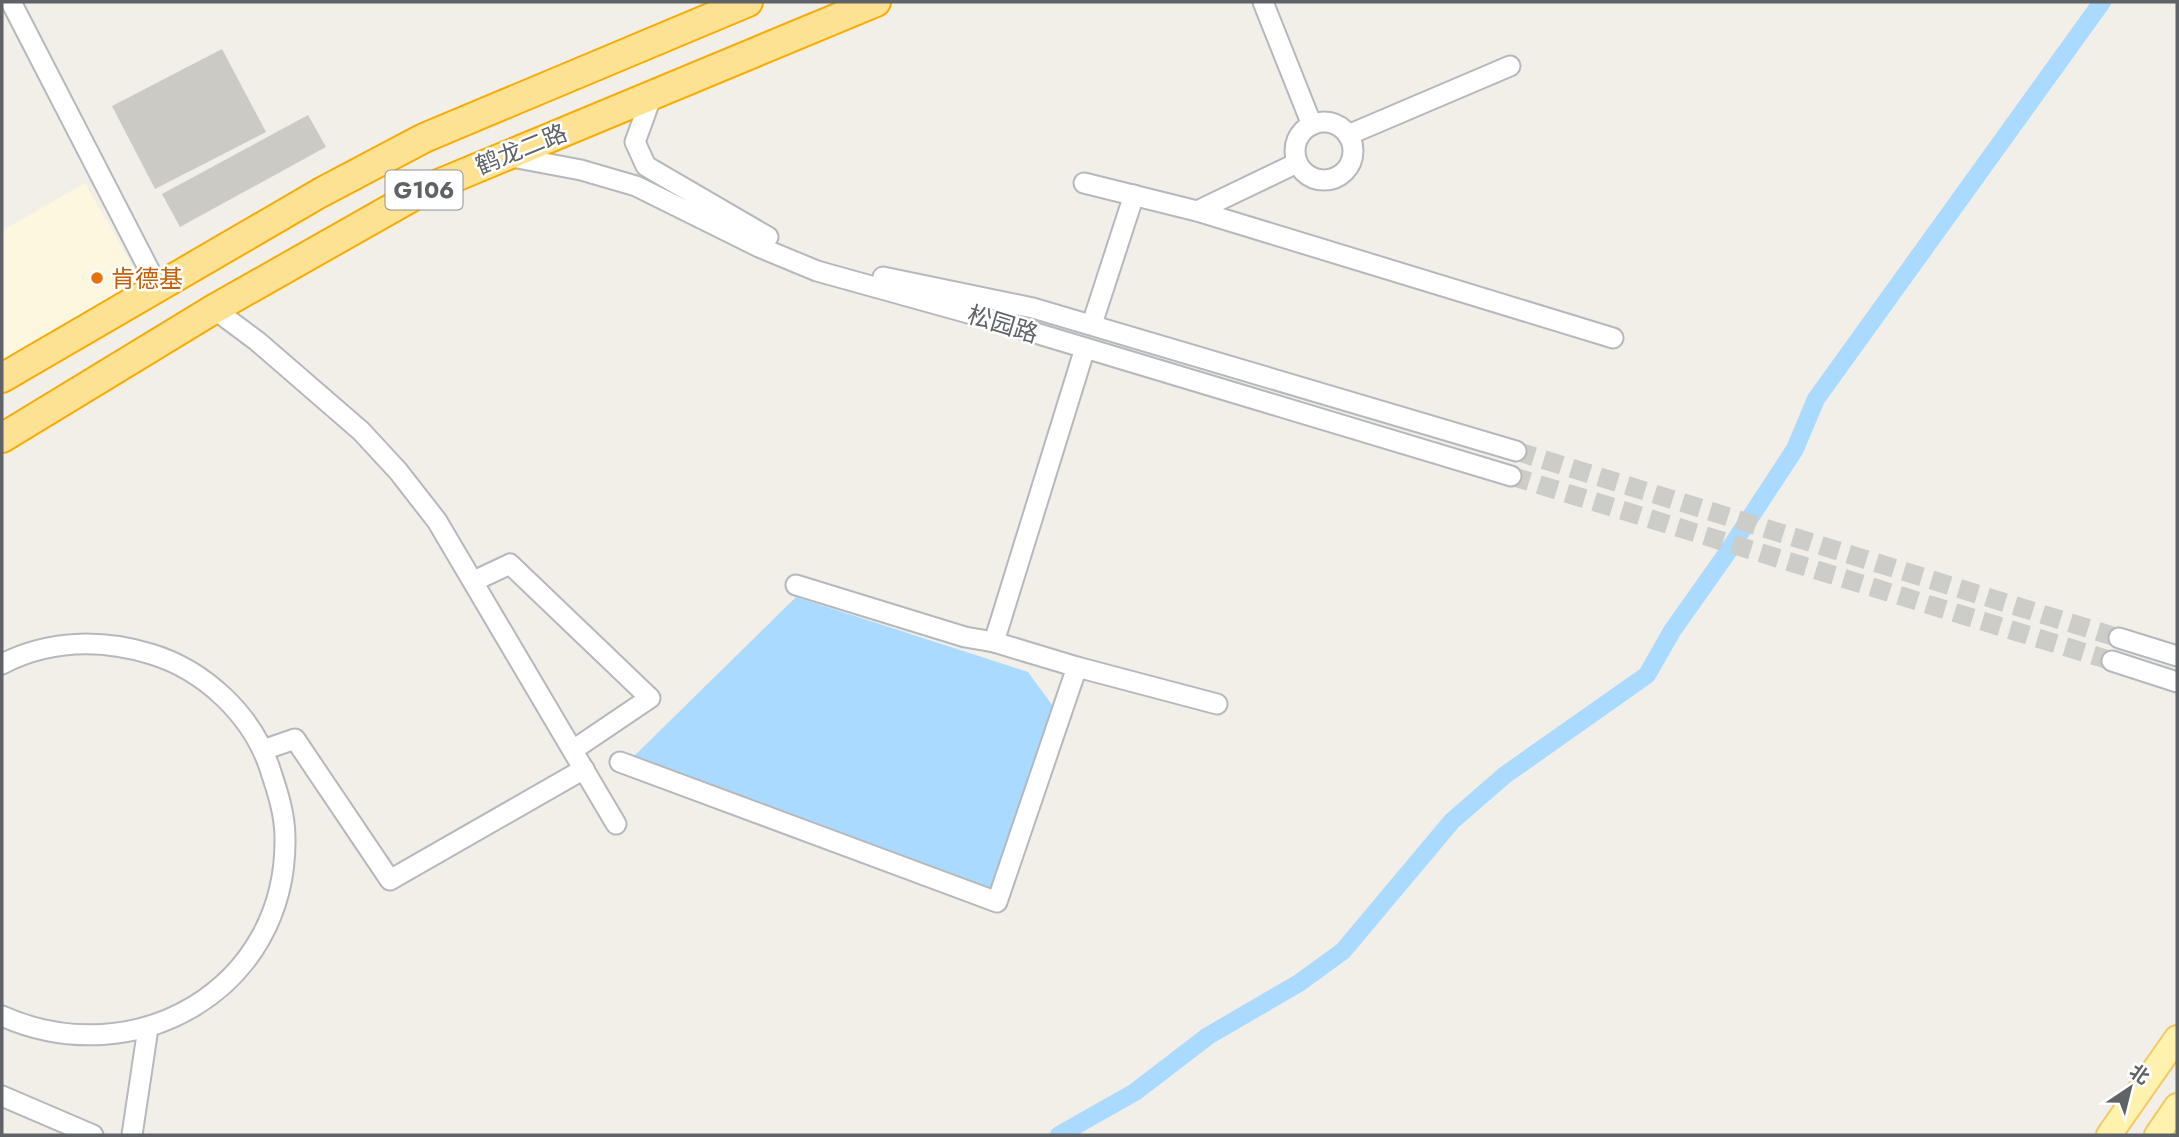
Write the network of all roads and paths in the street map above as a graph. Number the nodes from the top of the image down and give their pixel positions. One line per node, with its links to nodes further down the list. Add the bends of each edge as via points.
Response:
1 (11, 2): 14 (street)
2 (876, 2): 6 (highway, 鹤龙二路 / G106)
3 (1263, 2): 7 (street)
4 (743, 3): 14 (highway, 鹤龙二路 / G106, via 434,133)
5 (1510, 66): 8 (street)
6 (651, 97): 9 (highway, 鹤龙二路 / G106); 16 (street, 松园路, via 635,142 646,166 770,238 860,271)
7 (1312, 125): 8 (street, via 1332,124); 10 (street, via 1295,145)
8 (1348, 135): 10 (street, via 1353,154 1337,177 1318,180)
9 (502, 155): 15 (highway, 鹤龙二路 / G106, via 424,190); 18 (street, 松园路, via 636,186 817,271)
10 (1297, 163): 13 (street)
11 (1084, 183): 12 (street)
12 (1134, 195): 13 (street); 16 (street)
13 (1197, 211): 17 (street)
14 (158, 287): 19 (highway, 鹤龙二路 / G106)
15 (214, 309): 20 (highway, 鹤龙二路 / G106); 23 (street, via 361,430 437,520)
16 (1092, 324): 21 (street, 松园路)
17 (1613, 338)
18 (1085, 348): 22 (street, 松园路); 26 (street)
19 (2, 378)
20 (2, 438)
21 (1516, 451)
22 (1511, 476)
23 (474, 581): 34 (street); 34 (street, via 510,564 650,698)
24 (796, 585): 26 (street, via 965,638)
25 (2119, 638): 27 (street)
26 (994, 642): 30 (street)
27 (2177, 656)
28 (2112, 661): 31 (street)
29 (2, 664): 33 (street, via 43,648 73,643 130,648 158,656 184,668 230,704)
30 (1077, 667): 32 (street); 35 (street, via 997,902)
31 (2177, 682)
32 (1217, 704)
33 (263, 750): 36 (street, via 295,740 390,880); 39 (street, via 282,804 285,836 283,871 271,916 259,943 222,985 175,1018)
34 (573, 750): 36 (street)
35 (620, 762)
36 (584, 769): 37 (street)
37 (616, 824)
38 (2, 1016): 39 (street, via 57,1035 88,1037)
39 (148, 1028): 44 (street)
40 (2177, 1038): 45 (main road)
41 (2, 1096): 43 (street)
42 (2177, 1106): 46 (main road)
43 (93, 1135)
44 (132, 1135)
45 (2109, 1135)
46 (2157, 1135)

